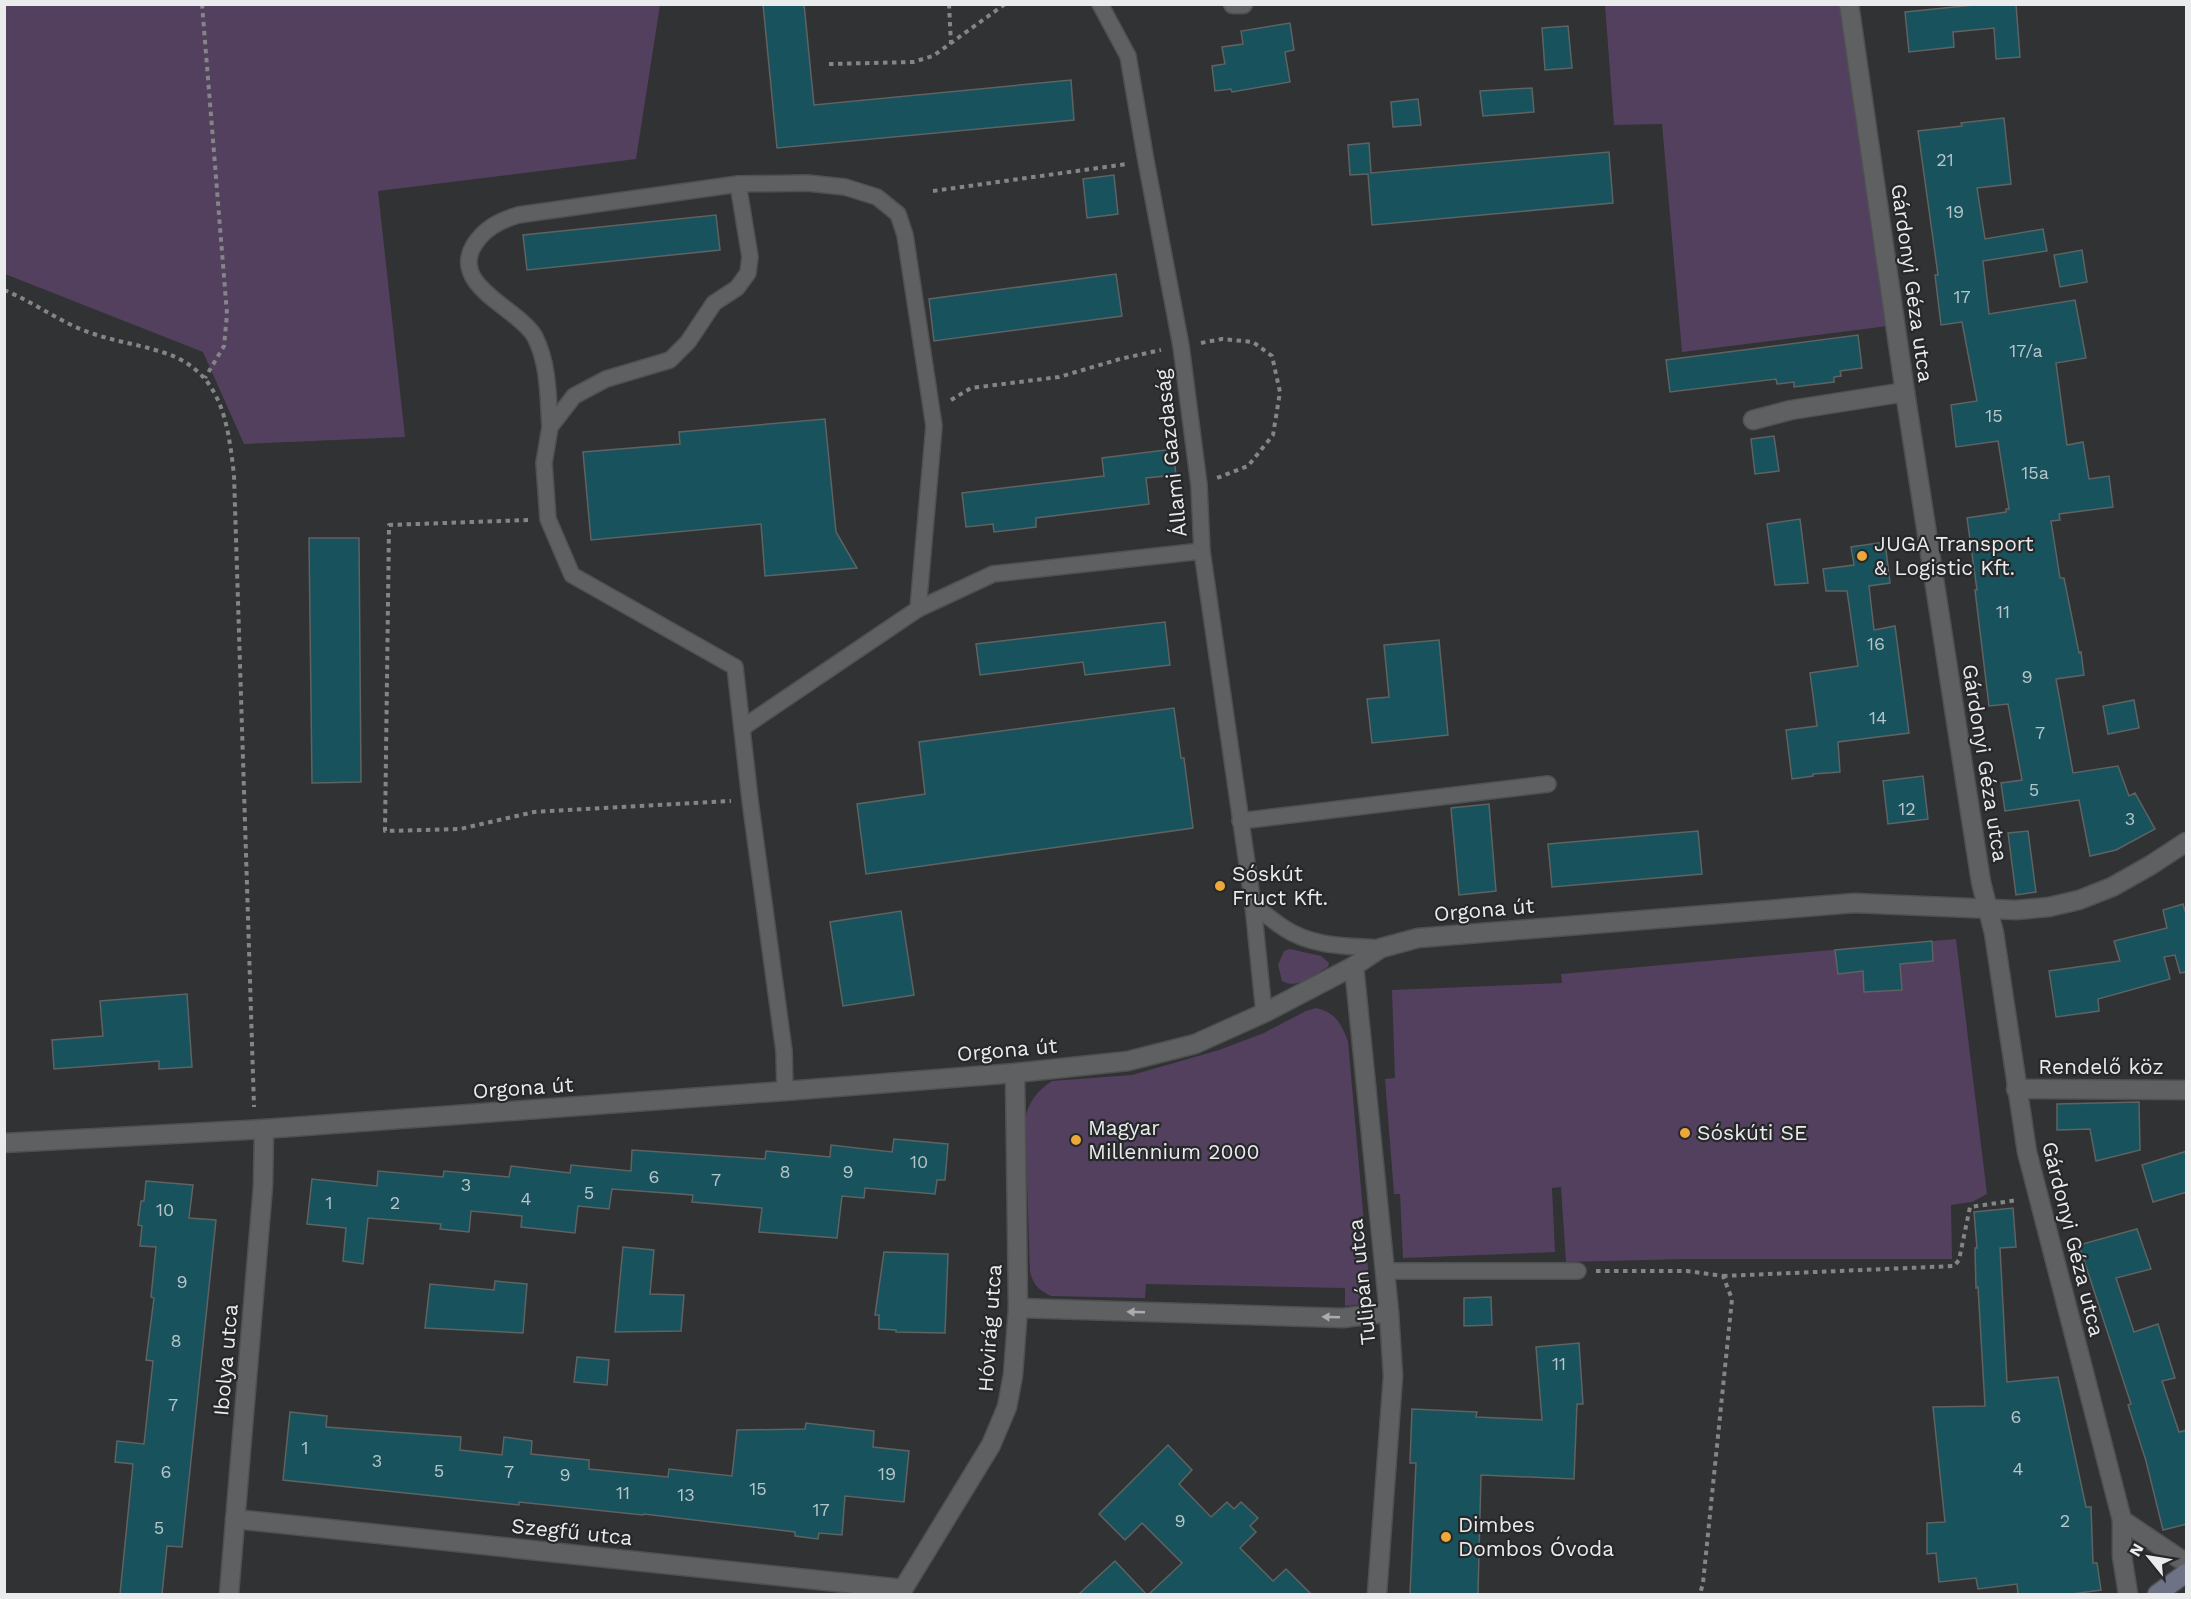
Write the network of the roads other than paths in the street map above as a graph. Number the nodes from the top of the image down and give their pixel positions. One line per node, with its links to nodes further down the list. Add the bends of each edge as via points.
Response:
1 (1100, 4): 9 (lane, Állami Gazdaság, via 1128,56 1181,346 1199,484)
2 (1233, 4): 3 (street)
3 (1244, 4)
4 (1849, 4): 6 (street, Gárdonyi Géza utca)
5 (738, 184): 8 (lane, via 750,257 748,273 736,288 714,303 688,342 670,360 606,379 574,396); 8 (lane, via 518,214 500,220 483,233 472,249 469,267 479,287 534,335 546,366); 10 (lane, via 845,187 877,197 898,214 905,235 934,426)
6 (1905, 392): 7 (street); 16 (street, Gárdonyi Géza utca)
7 (1753, 420)
8 (550, 427): 11 (lane, via 544,463 548,519 572,575 735,667)
9 (1202, 551): 10 (lane, via 993,574); 13 (lane, Állami Gazdaság)
10 (918, 609): 11 (lane)
11 (742, 728): 23 (lane, via 784,1051)
12 (1548, 784): 13 (lane)
13 (1240, 821): 15 (lane, Állami Gazdaság)
14 (2187, 842): 16 (street, Orgona út, via 2112,887 2079,900 2049,907)
15 (1253, 904): 17 (lane, via 1285,929 1310,940); 19 (lane, Állami Gazdaság)
16 (1988, 909): 17 (street, Orgona út, via 1854,903 1418,938); 21 (street, Gárdonyi Géza utca)
17 (1381, 948): 18 (street, Orgona út)
18 (1354, 966): 19 (street, Orgona út); 26 (street, Tulipán utca)
19 (1264, 1013): 20 (street, Orgona út, via 1195,1044 1128,1061)
20 (1015, 1073): 23 (street, Orgona út); 28 (street, Hóvirág utca)
21 (2016, 1089): 22 (street, Rendelő köz); 31 (street, Gárdonyi Géza utca, via 2038,1197)
22 (2187, 1090)
23 (785, 1091): 24 (street, Orgona út)
24 (259, 1129): 25 (street, Orgona út); 30 (street, Ibolya utca, via 263,1186)
25 (4, 1143)
26 (1383, 1271): 27 (lane); 29 (street, Tulipán utca)
27 (1578, 1271)
28 (1018, 1308): 29 (street, one-way to 28, via 1343,1318); 34 (street, Hóvirág utca, via 1007,1407 991,1445)
29 (1389, 1312): 36 (street, Tulipán utca, via 1393,1377)
30 (236, 1519): 34 (street, Szegfű utca); 35 (street, Ibolya utca)
31 (2122, 1520): 32 (street); 37 (street, Gárdonyi Géza utca)
32 (2187, 1563)
33 (2187, 1573): 38 (street)
34 (902, 1592)
35 (228, 1594)
36 (1377, 1594)
37 (2128, 1594)
38 (2157, 1594)

